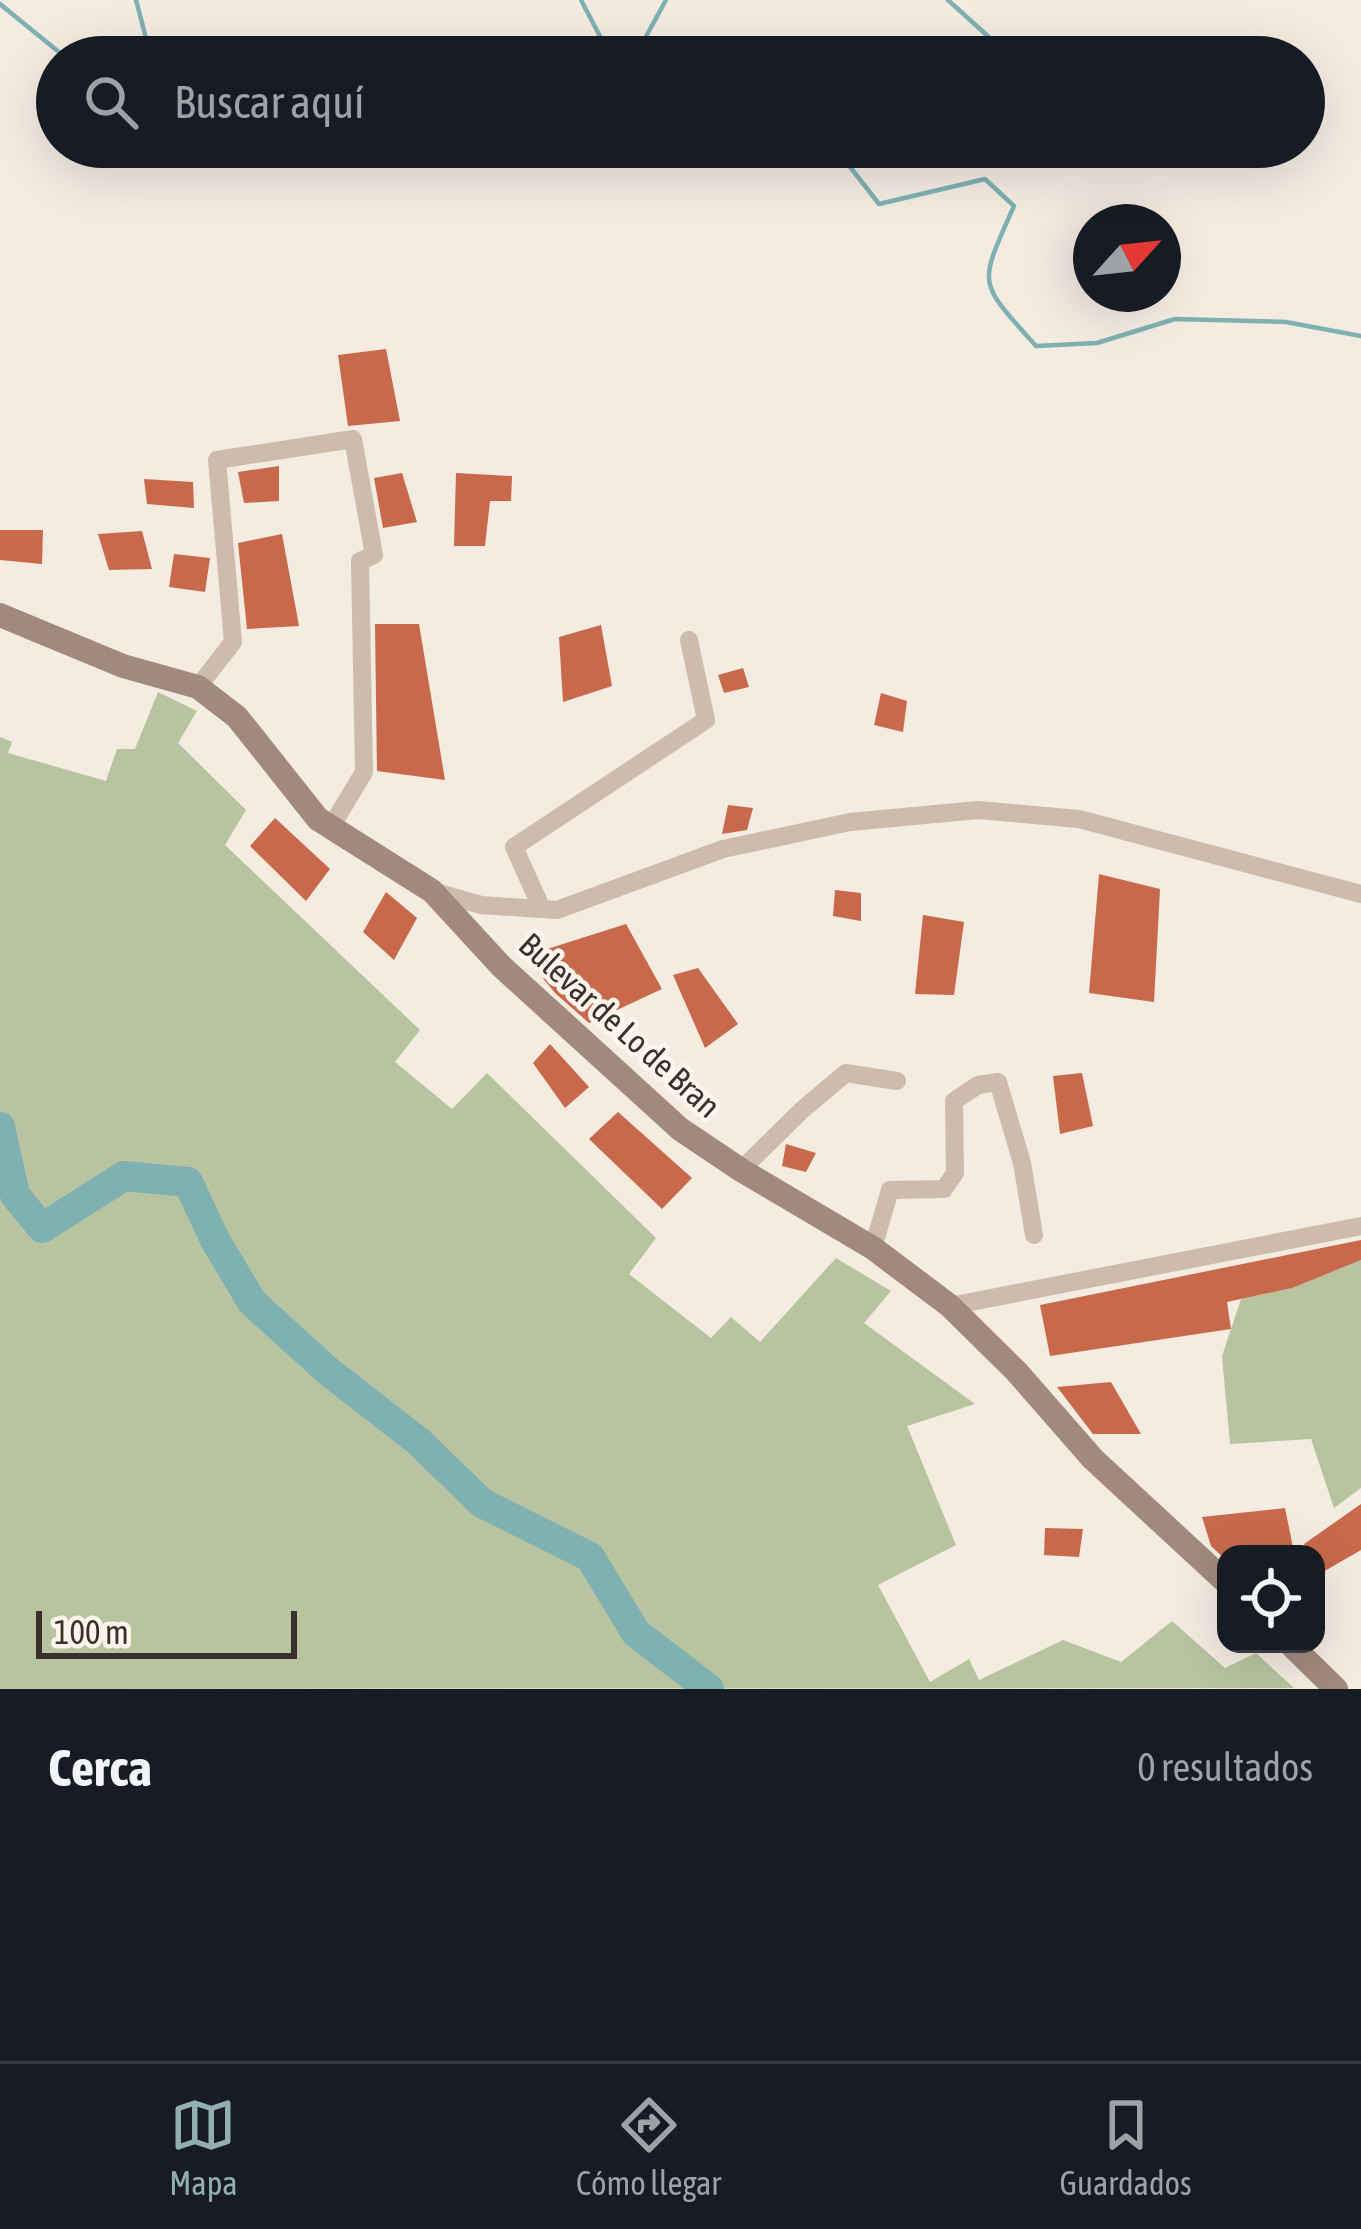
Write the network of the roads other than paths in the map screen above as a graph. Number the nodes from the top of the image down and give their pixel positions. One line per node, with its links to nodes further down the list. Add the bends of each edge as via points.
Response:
1 (0, 615): 3 (street, Bulevar de Lo de Bran)
2 (689, 640): 7 (street, via 706,720 514,847)
3 (198, 687): 4 (street, Bulevar de Lo de Bran, via 237,717); 4 (street, via 232,642 217,460 353,440 374,555 360,561 364,772)
4 (332, 827): 5 (street, Bulevar de Lo de Bran)
5 (432, 891): 7 (street); 9 (street, Bulevar de Lo de Bran, via 578,1038 680,1129)
6 (1361, 894): 7 (street, via 1079,819 978,810 850,821 723,849)
7 (542, 909)
8 (897, 1081): 9 (street, via 846,1073)
9 (741, 1171): 12 (street, Bulevar de Lo de Bran)
10 (1361, 1226): 13 (street)
11 (1034, 1235): 12 (street, via 998,1082 954,1101 955,1173 944,1189 890,1190)
12 (873, 1248): 13 (street, Bulevar de Lo de Bran)
13 (950, 1306): 14 (street, Bulevar de Lo de Bran, via 1093,1459)
14 (1217, 1574)
15 (1299, 1653): 16 (street)
16 (1336, 1689)

